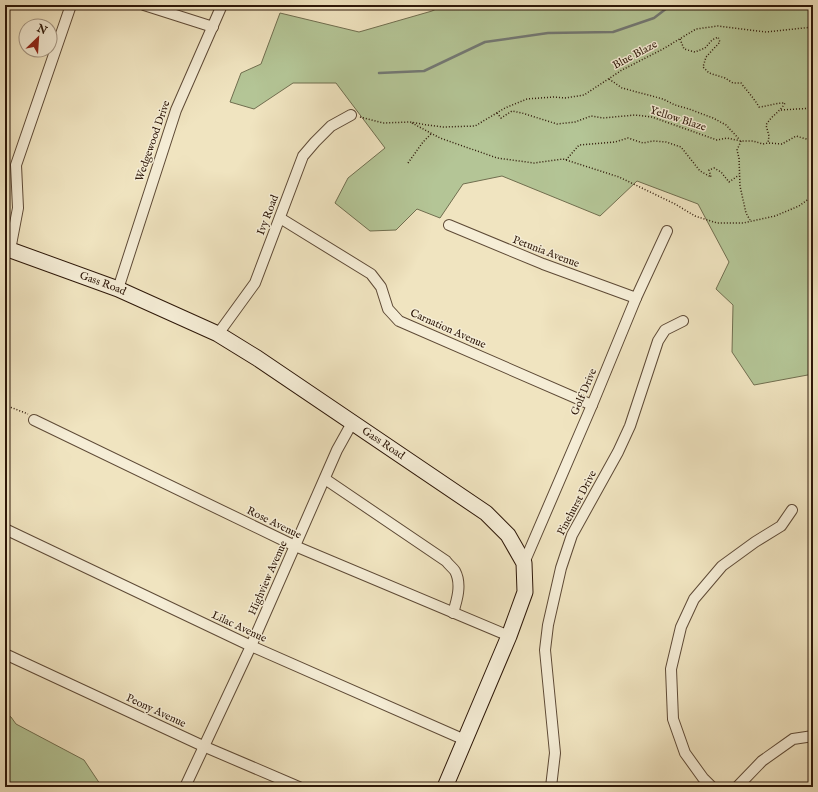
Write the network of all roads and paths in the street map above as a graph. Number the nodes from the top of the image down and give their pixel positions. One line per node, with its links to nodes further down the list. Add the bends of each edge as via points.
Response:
1 (71, 5): 25 (street, via 16,165 18,208)
2 (144, 5): 4 (street)
3 (222, 5): 4 (street, Wedgewood Drive)
4 (213, 27): 26 (street, Wedgewood Drive, via 176,110)
5 (813, 27): 6 (path, Blue Blaze, via 766,32 718,26 696,29)
6 (680, 39): 7 (path, Blue Blaze); 9 (path, via 684,49 695,52 705,48 718,37 720,42 706,57 703,67 709,73 733,83 742,83 759,107 785,103)
7 (609, 79): 10 (path, via 584,95 527,99); 14 (path, Blue Blaze, via 622,88 663,99 713,118 726,125)
8 (813, 108): 9 (path)
9 (781, 110): 16 (path, via 770,117 766,125)
10 (497, 113): 12 (path, via 475,126 443,127); 14 (path, Yellow Blaze, via 501,118 512,111 557,124 575,122 591,116 603,118 634,115 652,118 718,140 727,138)
11 (351, 115): 12 (path, via 383,123); 21 (street, Ivy Road, via 331,126 303,156)
12 (410, 122): 13 (path)
13 (431, 134): 17 (path, via 497,158 534,163); 18 (path)
14 (741, 141): 16 (path); 19 (path, via 737,150)
15 (813, 141): 16 (path, via 796,136 782,144)
16 (768, 143)
17 (566, 160): 19 (path, via 579,145 615,142 628,138 643,143 666,142 681,147 700,172 711,177 710,170 714,168 729,182); 22 (path, via 619,177 695,216 717,223)
18 (408, 163)
19 (739, 175): 22 (path, via 744,206)
20 (813, 196): 22 (path, via 799,206 775,216)
21 (280, 218): 29 (street, Ivy Road, via 255,283); 30 (street, Carnation Avenue, via 371,274 381,288 388,309 399,321)
22 (750, 221)
23 (449, 225): 27 (street, Petunia Avenue, via 543,264)
24 (668, 231): 27 (street, Golf Drive)
25 (8, 249): 26 (street, Gass Road)
26 (118, 289): 29 (street, Gass Road)
27 (636, 298): 30 (street, Golf Drive)
28 (683, 321): 49 (street, Pinehurst Drive, via 665,330 658,341 630,426 572,535 561,568 545,650 555,754)
29 (218, 334): 33 (street, Gass Road, via 258,358)
30 (592, 405): 38 (street, Golf Drive)
31 (5, 408): 32 (path, via 10,407 26,413)
32 (34, 420): 37 (street, Rose Avenue)
33 (352, 423): 34 (street, Highview Avenue); 38 (street, Gass Road, via 486,513 508,535)
34 (325, 479): 37 (street, Highview Avenue); 39 (street, via 446,562 455,571 458,597)
35 (792, 510): 50 (street, via 781,526 722,566 694,599 681,627 671,669 673,719 685,752)
36 (5, 529): 41 (street, Lilac Avenue)
37 (295, 546): 39 (street, Rose Avenue); 41 (street, Highview Avenue)
38 (524, 563): 40 (street, Gass Road, via 525,592)
39 (453, 613): 40 (street, Rose Avenue)
40 (509, 636): 44 (street, Gass Road)
41 (251, 646): 44 (street, Lilac Avenue); 45 (street, Highview Avenue)
42 (5, 654): 45 (street, Peony Avenue)
43 (813, 736): 51 (street, via 793,739 762,761)
44 (465, 740): 48 (street, Gass Road)
45 (203, 746): 46 (street, Highview Avenue); 47 (street, Peony Avenue)
46 (185, 787)
47 (299, 787)
48 (445, 787)
49 (551, 787)
50 (712, 787)
51 (736, 787)

